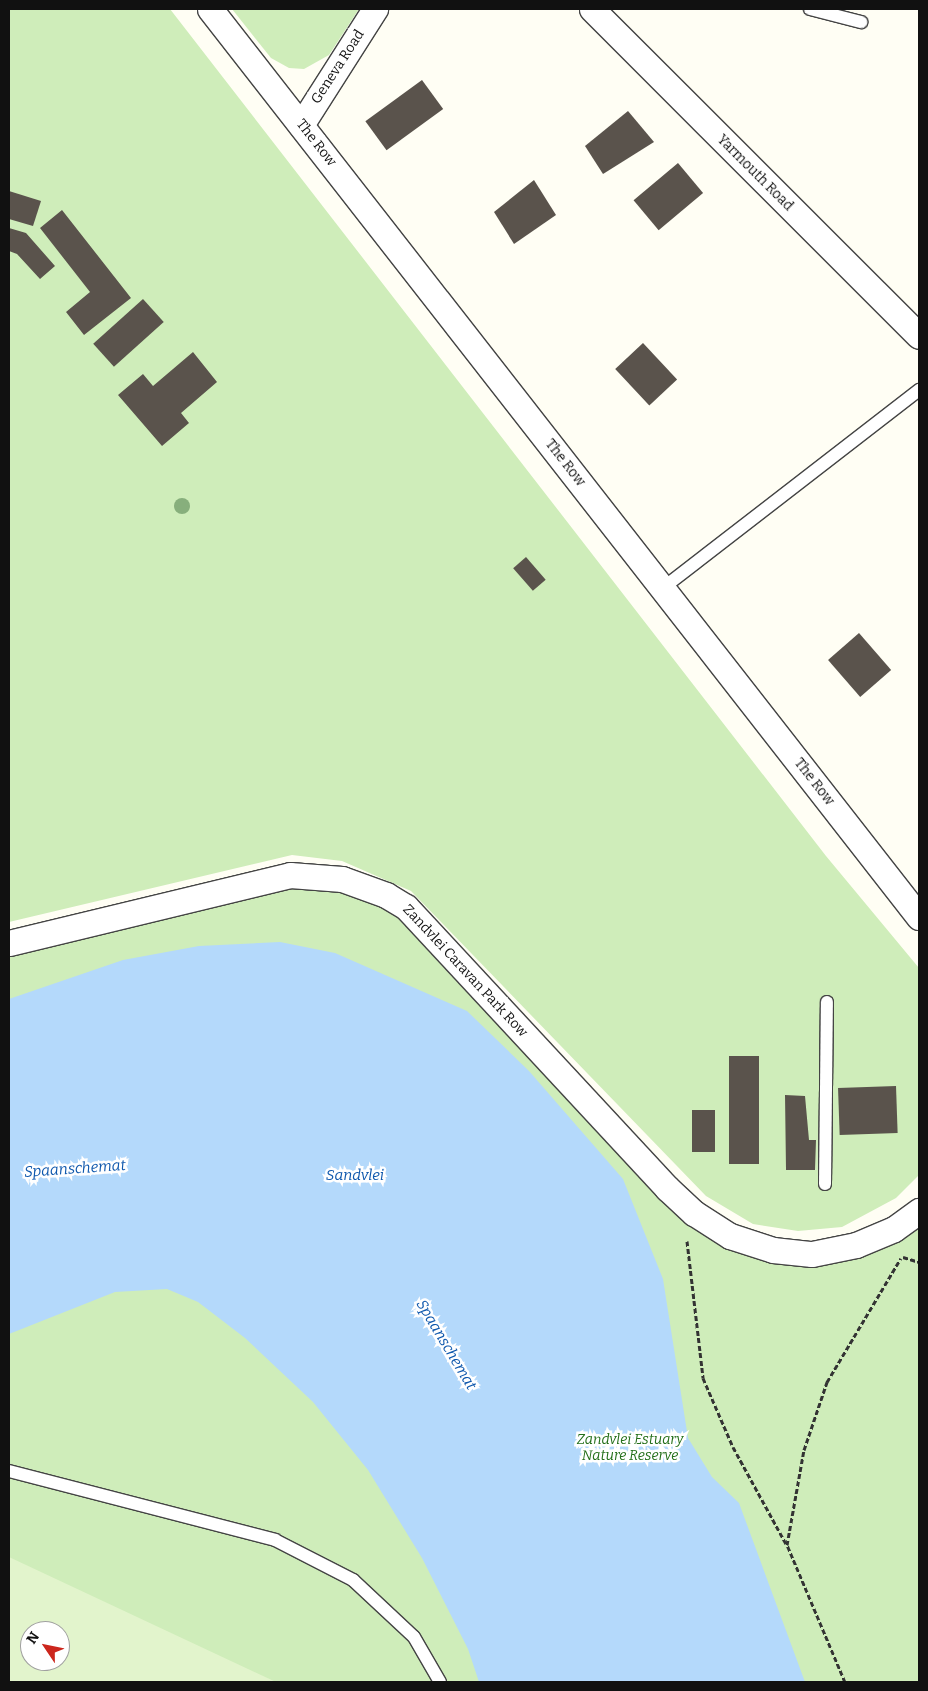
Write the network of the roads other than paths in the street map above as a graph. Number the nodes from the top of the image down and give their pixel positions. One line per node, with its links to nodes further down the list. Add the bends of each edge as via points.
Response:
1 (210, 9): 6 (street, The Row)
2 (375, 9): 6 (street, Geneva Road)
3 (592, 9): 7 (street, Yarmouth Road)
4 (810, 9): 5 (lane)
5 (861, 22)
6 (301, 124): 9 (street, The Row)
7 (919, 336)
8 (919, 390): 9 (lane)
9 (663, 588): 10 (street, The Row)
10 (919, 917)
11 (9, 943): 14 (street, Zandvlei Caravan Park Row, via 290,875 320,875 368,887 400,902 427,928 641,1161 694,1212 730,1236 773,1250 812,1254 856,1245 894,1228)
12 (827, 1002): 13 (lane)
13 (826, 1184)
14 (919, 1211)
15 (9, 1471): 16 (lane, via 275,1540 353,1580 414,1637)
16 (440, 1682)

